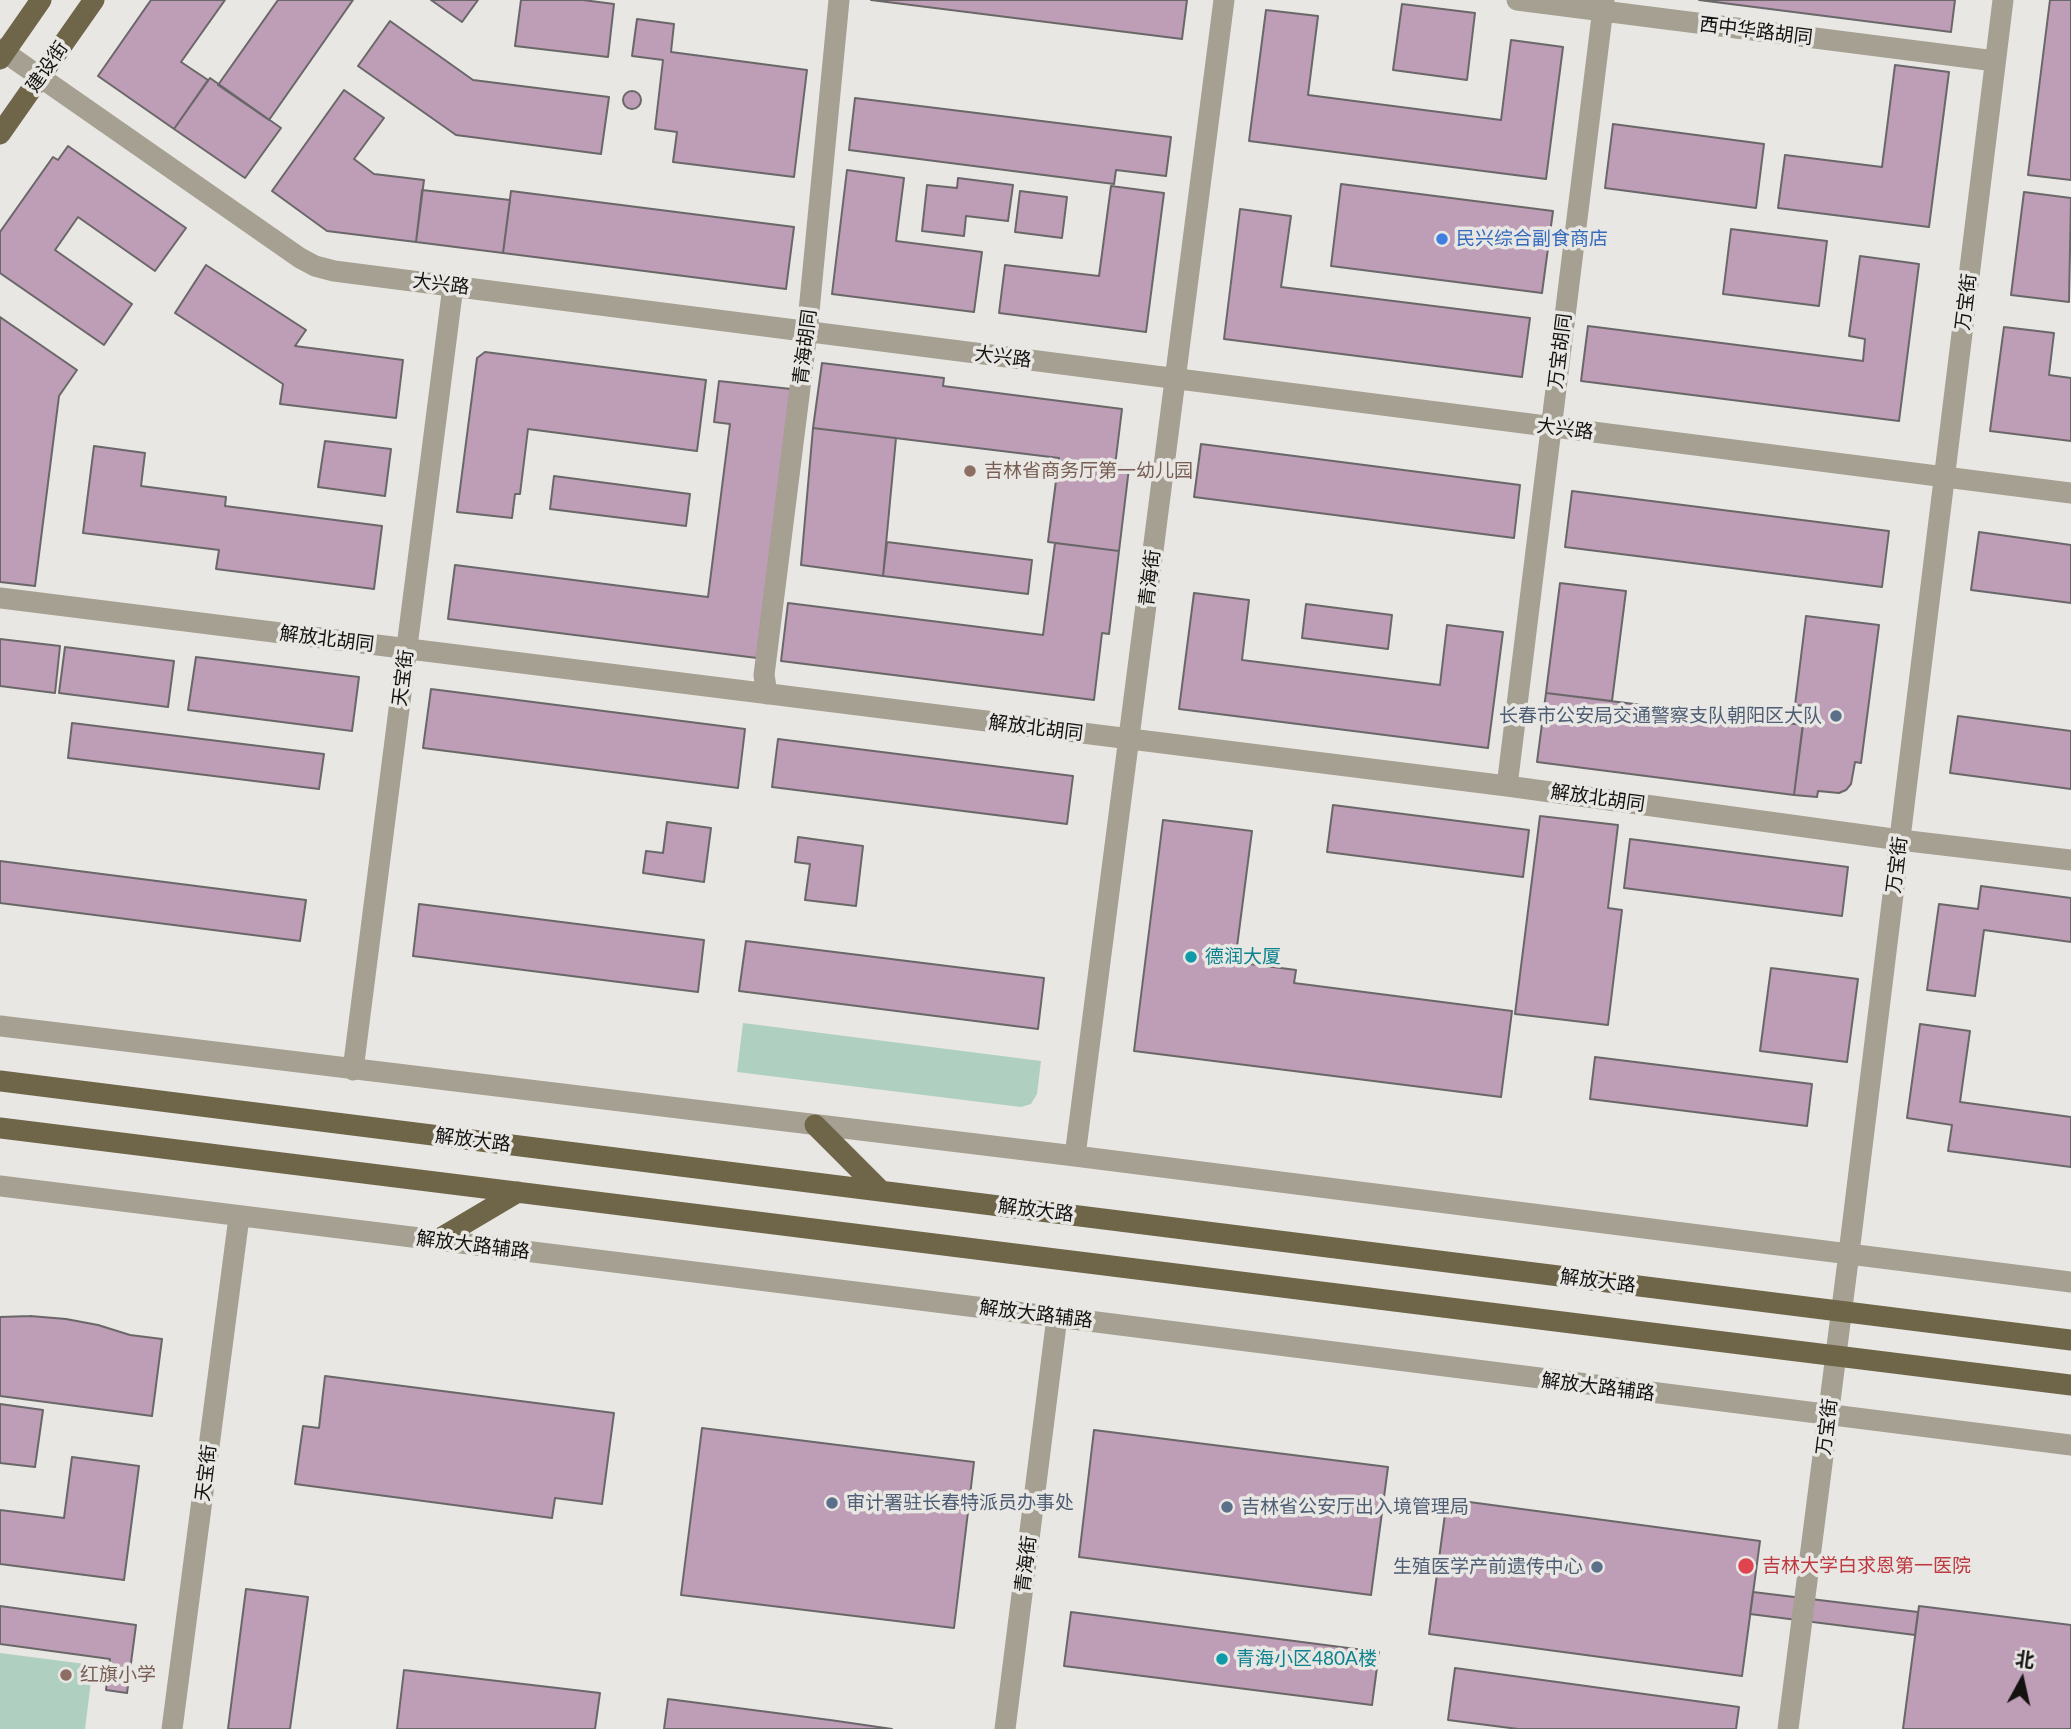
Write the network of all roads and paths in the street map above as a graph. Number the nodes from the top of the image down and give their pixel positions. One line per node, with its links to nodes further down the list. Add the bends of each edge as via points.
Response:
1 (41, 0): 8 (main road)
2 (94, 0): 10 (main road, 建设街)
3 (839, 0): 13 (street, 青海胡同)
4 (1224, 0): 14 (street, 青海街)
5 (1517, 0): 7 (street, 西中华路胡同)
6 (2003, 0): 9 (street, 万宝街)
7 (1603, 6): 9 (street, 西中华路胡同); 15 (street, 万宝胡同)
8 (2, 53): 10 (street, 大兴路)
9 (1995, 61): 16 (street, 万宝街)
10 (40, 77): 11 (main road, 建设街); 12 (street, 大兴路, via 316,266)
11 (0, 134)
12 (453, 286): 13 (street, 大兴路); 19 (street, 天宝街)
13 (807, 332): 14 (street, 大兴路); 20 (street, 青海胡同, via 764,675)
14 (1176, 379): 15 (street, 大兴路); 21 (street, 青海街)
15 (1551, 427): 16 (street, 大兴路); 22 (street, 万宝胡同)
16 (1944, 478): 17 (street, 大兴路); 23 (street, 万宝街)
17 (2071, 493)
18 (0, 598): 19 (street, 解放北胡同)
19 (407, 649): 20 (street, 解放北胡同); 26 (street, 天宝街)
20 (766, 694): 21 (street, 解放北胡同)
21 (1129, 739): 22 (street, 解放北胡同); 30 (street, 青海街)
22 (1507, 786): 23 (street, 解放北胡同)
23 (1900, 840): 24 (street, 解放北胡同); 36 (street, 万宝街)
24 (2071, 860)
25 (0, 1026): 26 (street)
26 (353, 1070): 28 (street)
27 (0, 1081): 32 (main road, 解放大路)
28 (815, 1125): 30 (street); 32 (main road)
29 (0, 1128): 33 (main road)
30 (1075, 1156): 36 (street)
31 (0, 1186): 34 (street, 解放大路辅路)
32 (881, 1191): 38 (main road, 解放大路)
33 (518, 1192): 35 (main road); 41 (main road)
34 (239, 1217): 35 (street, 解放大路辅路); 45 (street, 天宝街)
35 (438, 1240): 39 (street, 解放大路辅路)
36 (1849, 1253): 37 (street); 38 (street, 万宝街)
37 (2071, 1282)
38 (1841, 1311): 40 (main road, 解放大路); 41 (street, 万宝街)
39 (1057, 1317): 43 (street, 解放大路辅路); 46 (street, 青海街)
40 (2071, 1340)
41 (1836, 1356): 42 (main road); 43 (street, 万宝街)
42 (2071, 1385)
43 (1828, 1416): 44 (street, 解放大路辅路); 47 (street, 万宝街)
44 (2071, 1445)
45 (172, 1729)
46 (1005, 1729)
47 (1788, 1729)

